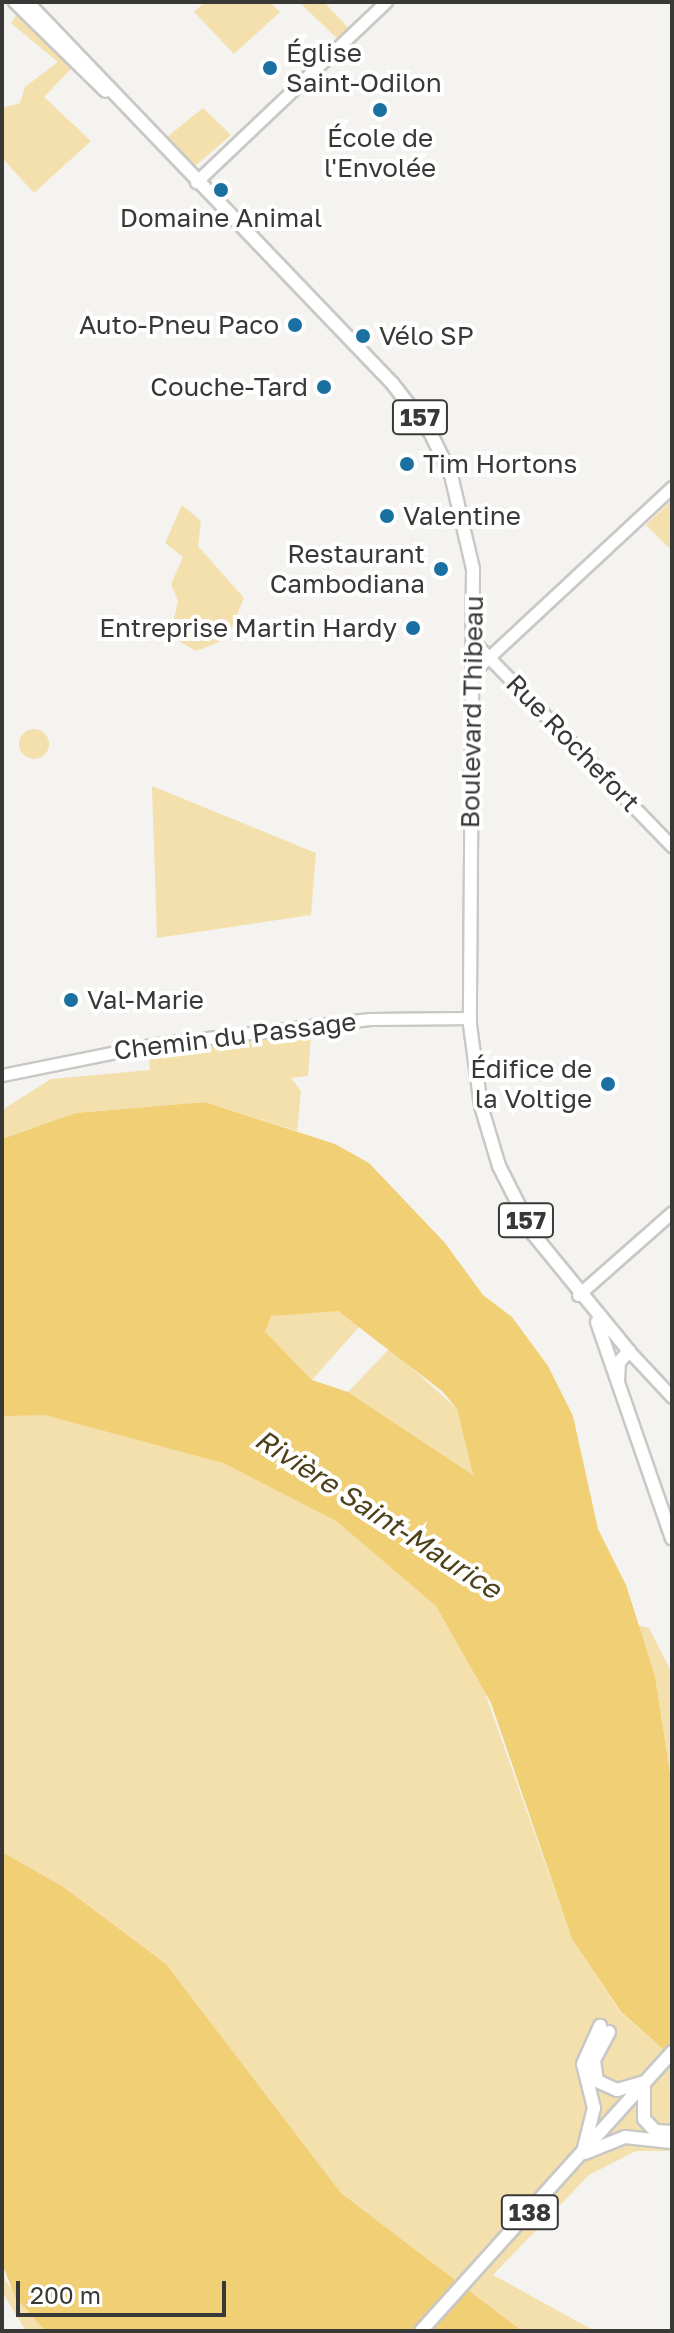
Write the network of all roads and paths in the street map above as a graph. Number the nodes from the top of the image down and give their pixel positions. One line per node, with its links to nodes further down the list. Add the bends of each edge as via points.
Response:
1 (386, 2): 3 (street)
2 (20, 3): 3 (main road, Boulevard Thibeau / 157)
3 (196, 182): 5 (main road, Boulevard Thibeau / 157, via 392,383 430,432 467,524)
4 (672, 487): 6 (street)
5 (473, 641): 6 (street, Rue Rochefort); 7 (main road, Boulevard Thibeau / 157)
6 (490, 657): 7 (street); 8 (street, Rue Rochefort)
7 (473, 672): 9 (main road, Boulevard Thibeau / 157)
8 (672, 846)
9 (470, 1018): 10 (street, Chemin du Passage, via 370,1019 149,1045); 12 (main road, Boulevard Thibeau / 157, via 481,1106 499,1166 534,1235)
10 (2, 1075)
11 (672, 1212): 12 (street)
12 (578, 1295): 13 (main road, Boulevard Thibeau / 157)
13 (592, 1311): 14 (main road, Boulevard Thibeau / 157); 15 (main road, 157)
14 (629, 1351): 15 (main road, via 618,1364); 16 (street, Boulevard Thibeau)
15 (618, 1379): 17 (main road, 157, via 635,1445)
16 (672, 1397)
17 (672, 1538)
18 (672, 2052): 19 (main road, 138)
19 (646, 2081): 20 (main road, via 644,2119 655,2131); 22 (main road, 138); 22 (main road, via 617,2090 597,2081 594,2060 604,2029 583,2064 594,2108)
20 (672, 2132)
21 (672, 2142): 22 (main road, via 628,2136)
22 (582, 2154): 23 (main road, 138)
23 (421, 2331)

